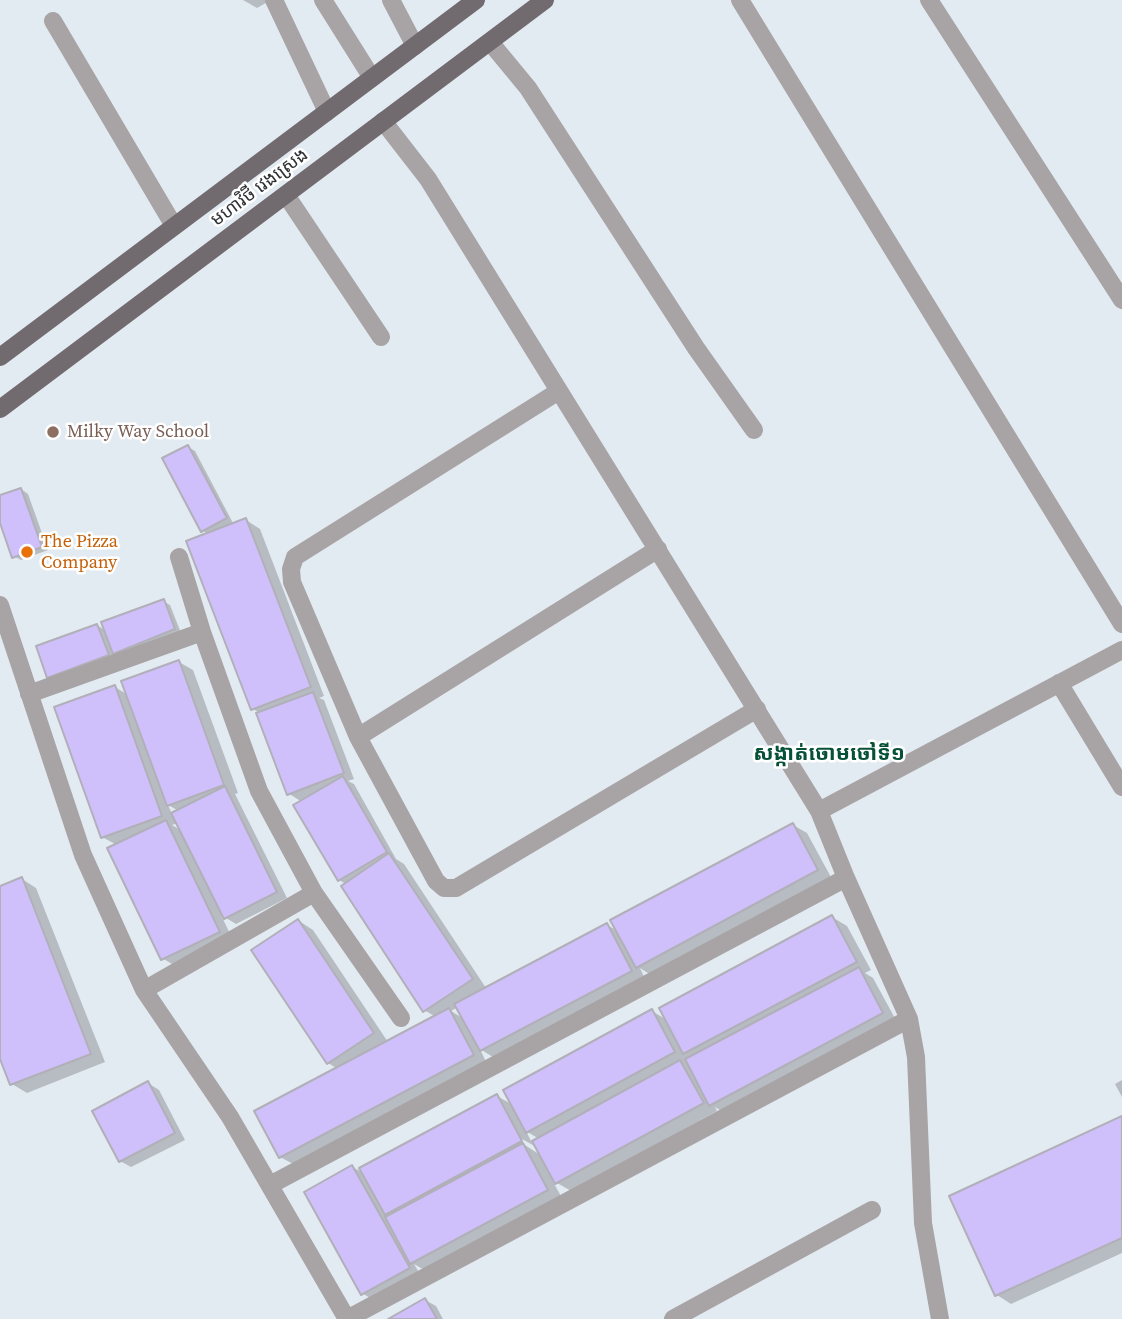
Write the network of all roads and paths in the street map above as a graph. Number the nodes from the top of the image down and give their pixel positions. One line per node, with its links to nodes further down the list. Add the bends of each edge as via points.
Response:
1 (274, 0): 12 (street)
2 (323, 0): 11 (street)
3 (391, 0): 10 (street)
4 (476, 0): 10 (main road, មហាវិថី វេងស្រេង)
5 (545, 0): 9 (main road, មហាវិថី វេងស្រេង)
6 (740, 0): 25 (street)
7 (929, 0): 16 (street)
8 (53, 21): 15 (street)
9 (490, 42): 13 (main road, មហាវិថី វេងស្រេង); 21 (street, via 528,88)
10 (415, 46): 11 (main road, មហាវិថី វេងស្រេង)
11 (372, 78): 12 (main road, មហាវិថី វេងស្រេង)
12 (327, 112): 15 (main road, មហាវិថី វេងស្រេង)
13 (383, 121): 14 (main road, មហាវិថី វេងស្រេង); 19 (street, via 428,179)
14 (286, 195): 17 (street); 20 (main road, មហាវិថី វេងស្រេង)
15 (174, 226): 18 (main road, មហាវិថី វេងស្រេង)
16 (1122, 300)
17 (381, 337)
18 (0, 357)
19 (559, 391): 22 (street); 31 (street, via 295,557 292,582)
20 (0, 409)
21 (754, 430)
22 (658, 550): 30 (street); 31 (street)
23 (179, 557): 26 (street)
24 (0, 605): 29 (street)
25 (1122, 624)
26 (202, 632): 29 (street); 35 (street, via 259,791)
27 (1122, 650): 28 (street)
28 (1059, 683): 32 (street); 33 (street)
29 (29, 694): 36 (street, via 83,855)
30 (757, 709): 31 (street, via 456,888 444,888 436,881); 33 (street)
31 (358, 737)
32 (1122, 787)
33 (819, 811): 34 (street)
34 (846, 878): 38 (street); 39 (street)
35 (314, 893): 36 (street); 37 (street)
36 (145, 990): 39 (street)
37 (401, 1018)
38 (909, 1019): 41 (street); 43 (street, via 916,1057 923,1223)
39 (270, 1185): 41 (street)
40 (872, 1210): 42 (street)
41 (347, 1319)
42 (673, 1319)
43 (940, 1319)

